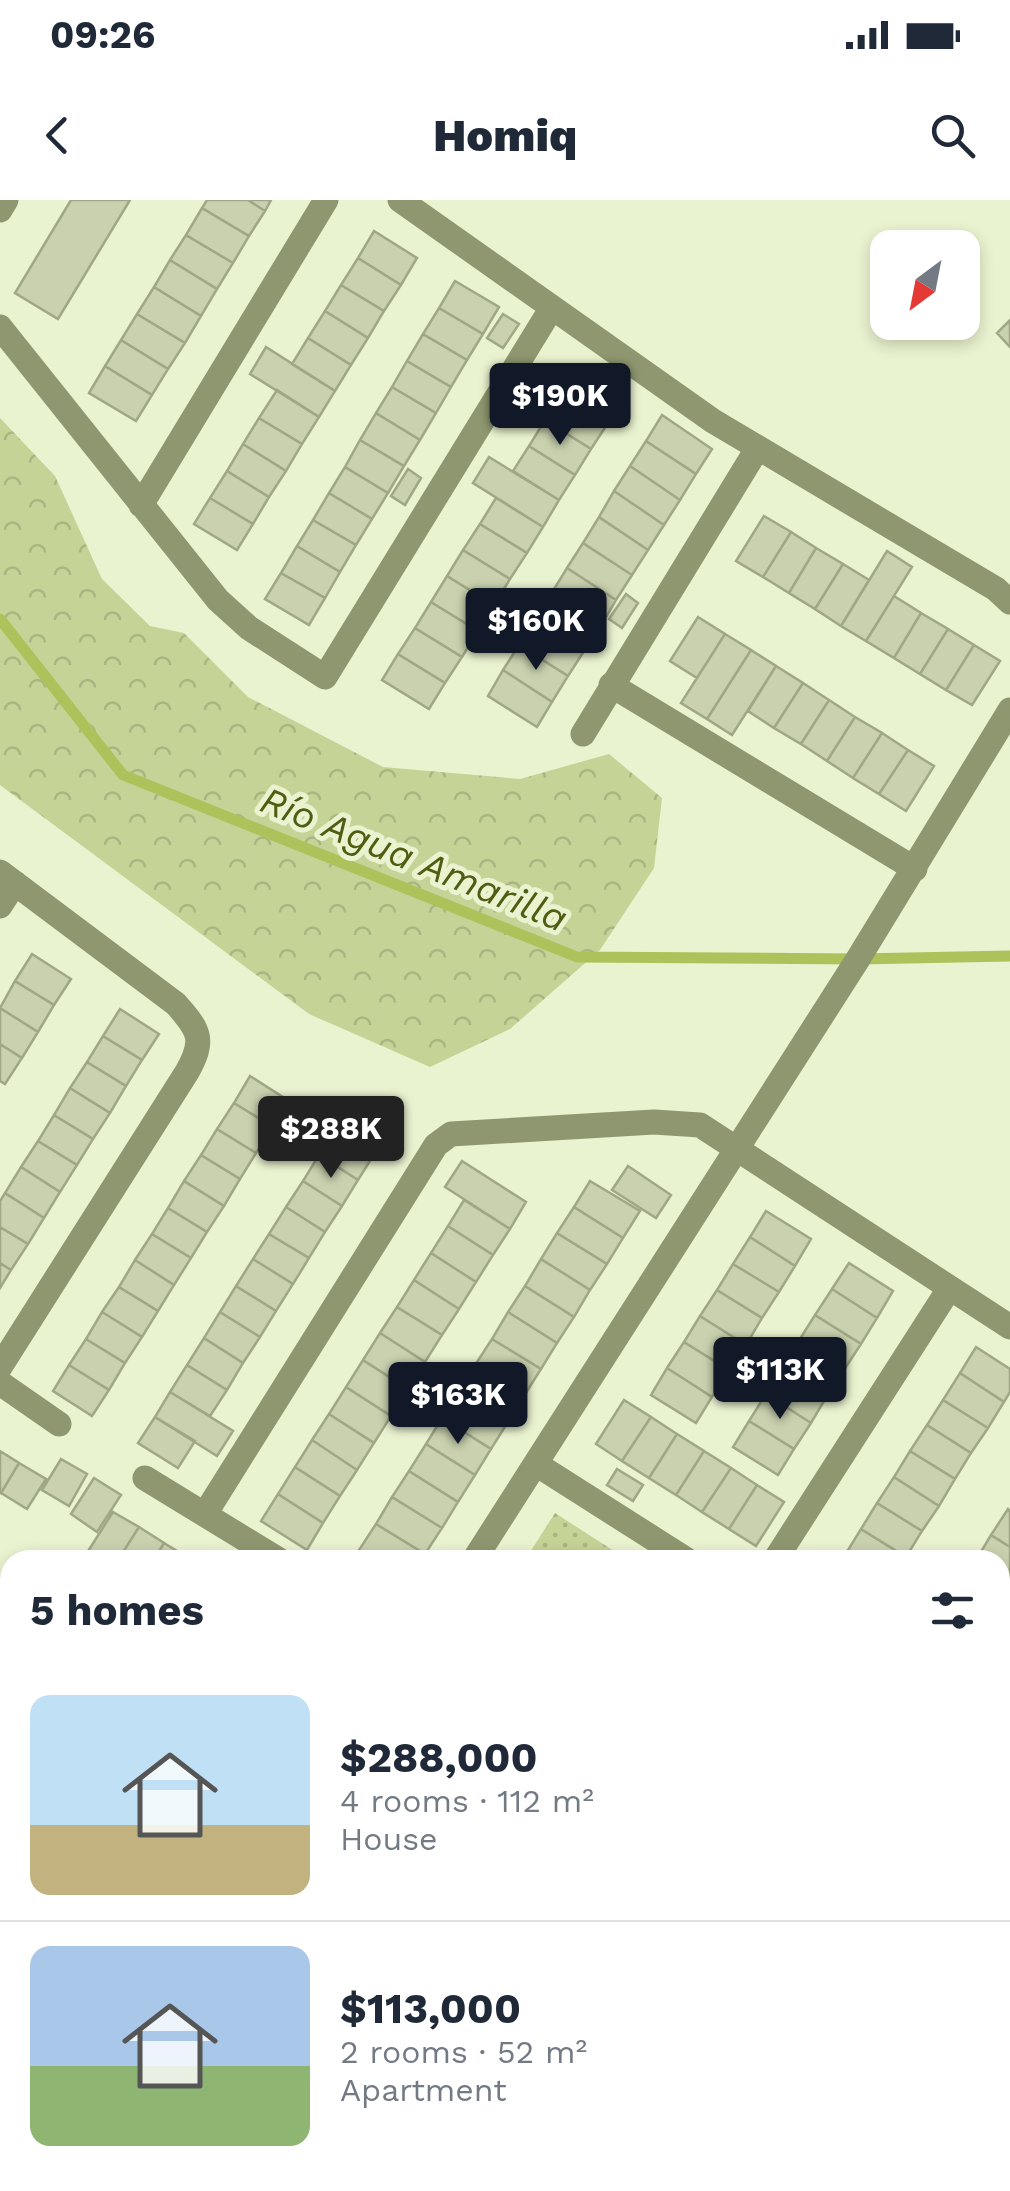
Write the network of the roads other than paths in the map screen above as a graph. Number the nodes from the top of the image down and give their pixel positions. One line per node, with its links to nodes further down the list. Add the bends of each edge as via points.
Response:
1 (6, 200): 4 (street)
2 (326, 200): 8 (street)
3 (400, 200): 5 (street)
4 (0, 210)
5 (551, 309): 7 (street); 8 (street, via 325,677 218,600)
6 (0, 327): 8 (street)
7 (758, 449): 9 (street); 10 (street)
8 (141, 506)
9 (1010, 602)
10 (611, 685): 12 (street); 13 (street)
11 (1010, 710): 13 (street)
12 (583, 734)
13 (915, 870): 16 (street)
14 (8, 877): 15 (street); 19 (street, via 176,1004 200,1037 188,1072)
15 (0, 906)
16 (738, 1150): 17 (street); 22 (street); 24 (street, via 700,1126 654,1122 452,1134 436,1145)
17 (949, 1289): 18 (street); 28 (street)
18 (1010, 1328)
19 (0, 1367)
20 (0, 1382): 21 (street)
21 (58, 1424)
22 (536, 1464): 26 (street); 27 (street)
23 (145, 1478): 24 (street)
24 (205, 1514): 25 (street)
25 (263, 1550)
26 (480, 1550)
27 (670, 1550)
28 (781, 1550)

